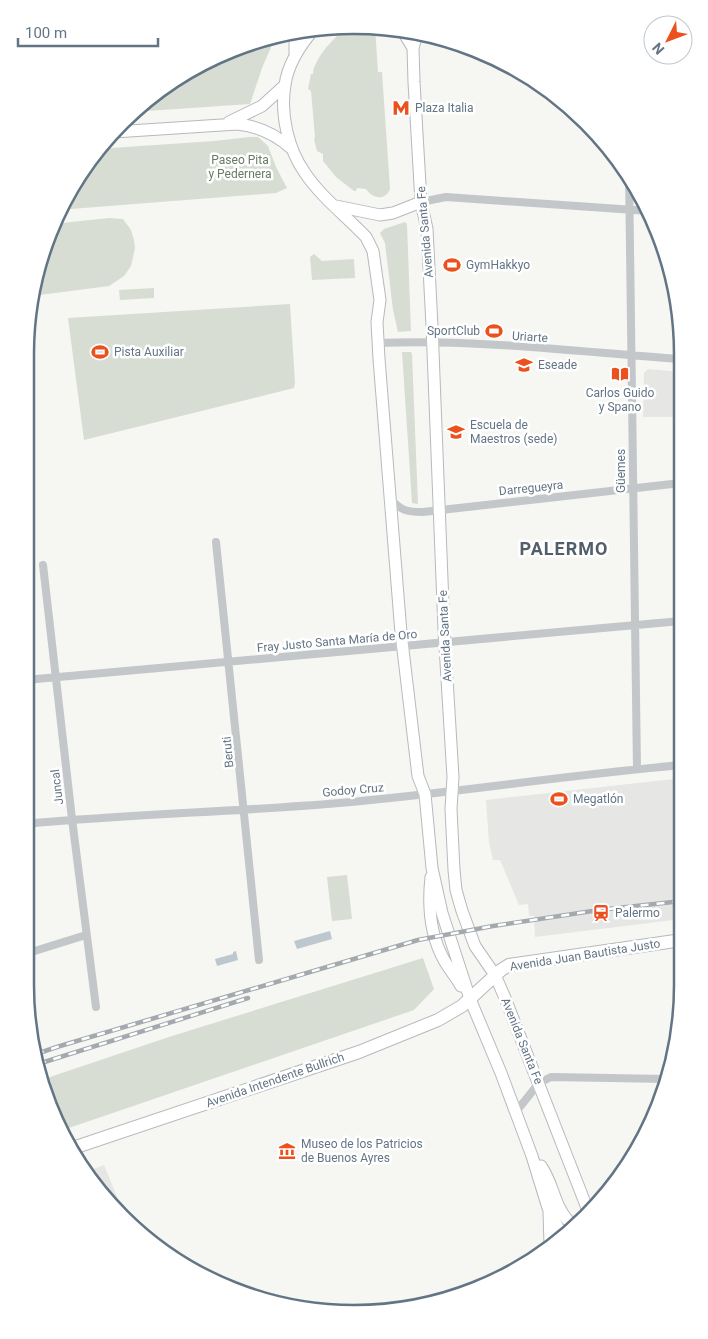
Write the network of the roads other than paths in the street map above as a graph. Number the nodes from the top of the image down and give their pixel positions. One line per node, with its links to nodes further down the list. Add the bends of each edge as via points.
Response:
1 (308, 37): 6 (main road)
2 (407, 38): 5 (main road)
3 (295, 39): 6 (main road)
4 (417, 40): 5 (main road, Avenida Santa Fe)
5 (413, 48): 12 (main road, Avenida Santa Fe)
6 (295, 54): 7 (main road)
7 (285, 85): 8 (main road, via 262,106); 10 (main road, via 285,120)
8 (227, 124): 9 (main road); 10 (main road, via 257,128)
9 (125, 131)
10 (291, 148): 13 (main road, via 305,173)
11 (629, 191): 14 (street, Güemes)
12 (421, 202): 13 (main road, via 380,215); 14 (street, via 446,197); 16 (main road, Avenida Santa Fe, via 426,229)
13 (334, 206): 17 (main road, via 366,237 373,251 380,300)
14 (629, 209): 15 (street); 18 (street, Güemes)
15 (640, 210)
16 (432, 342): 17 (street, Uriarte); 18 (street, Uriarte); 23 (main road, Avenida Santa Fe)
17 (378, 343): 22 (main road)
18 (632, 356): 19 (street, Uriarte); 21 (street, Güemes)
19 (674, 359)
20 (674, 484): 21 (street, Darregueyra)
21 (632, 488): 23 (street, Darregueyra); 27 (street, Güemes)
22 (389, 498): 23 (street, Darregueyra, via 408,512); 29 (main road)
23 (439, 509): 28 (main road, Avenida Santa Fe)
24 (216, 542): 30 (street, Beruti)
25 (43, 565): 31 (street, Juncal)
26 (674, 621): 27 (street, Fray Justo Santa María de Oro)
27 (634, 625): 28 (street, Fray Justo Santa María de Oro); 34 (street, Güemes)
28 (444, 642): 29 (street, Fray Justo Santa María de Oro); 35 (main road, Avenida Santa Fe)
29 (402, 646): 30 (street, Fray Justo Santa María de Oro); 36 (main road, via 418,776)
30 (230, 662): 31 (street, Fray Justo Santa María de Oro); 37 (street, Beruti)
31 (56, 678): 32 (street, Fray Justo Santa María de Oro); 38 (street, Juncal)
32 (34, 679)
33 (674, 766): 34 (street, Godoy Cruz)
34 (637, 769): 35 (street, Godoy Cruz)
35 (452, 791): 36 (street, Godoy Cruz); 44 (main road, Avenida Santa Fe, via 456,890 475,946)
36 (425, 794): 37 (street, Godoy Cruz); 45 (main road, via 432,868 442,913)
37 (245, 809): 38 (street, Godoy Cruz); 43 (street, Beruti)
38 (72, 819): 39 (street, Godoy Cruz); 40 (street, Juncal)
39 (34, 823)
40 (86, 935): 42 (street); 46 (street, Juncal)
41 (674, 941): 44 (main road, Avenida Juan Bautista Justo, via 509,965)
42 (34, 951)
43 (259, 960)
44 (495, 975): 45 (main road, Avenida Juan Bautista Justo); 48 (main road, Avenida Santa Fe)
45 (470, 999): 49 (main road); 50 (main road, Avenida Intendente Bullrich, via 454,1012 382,1043)
46 (96, 1006)
47 (660, 1079): 48 (street, via 551,1077)
48 (539, 1083): 49 (street); 52 (main road, Avenida Santa Fe)
49 (515, 1112): 51 (main road)
50 (78, 1146)
51 (532, 1156): 53 (main road); 54 (main road, via 543,1168 558,1207)
52 (586, 1205)
53 (548, 1208): 55 (main road); 56 (main road)
54 (569, 1222)
55 (560, 1230)
56 (550, 1238)

